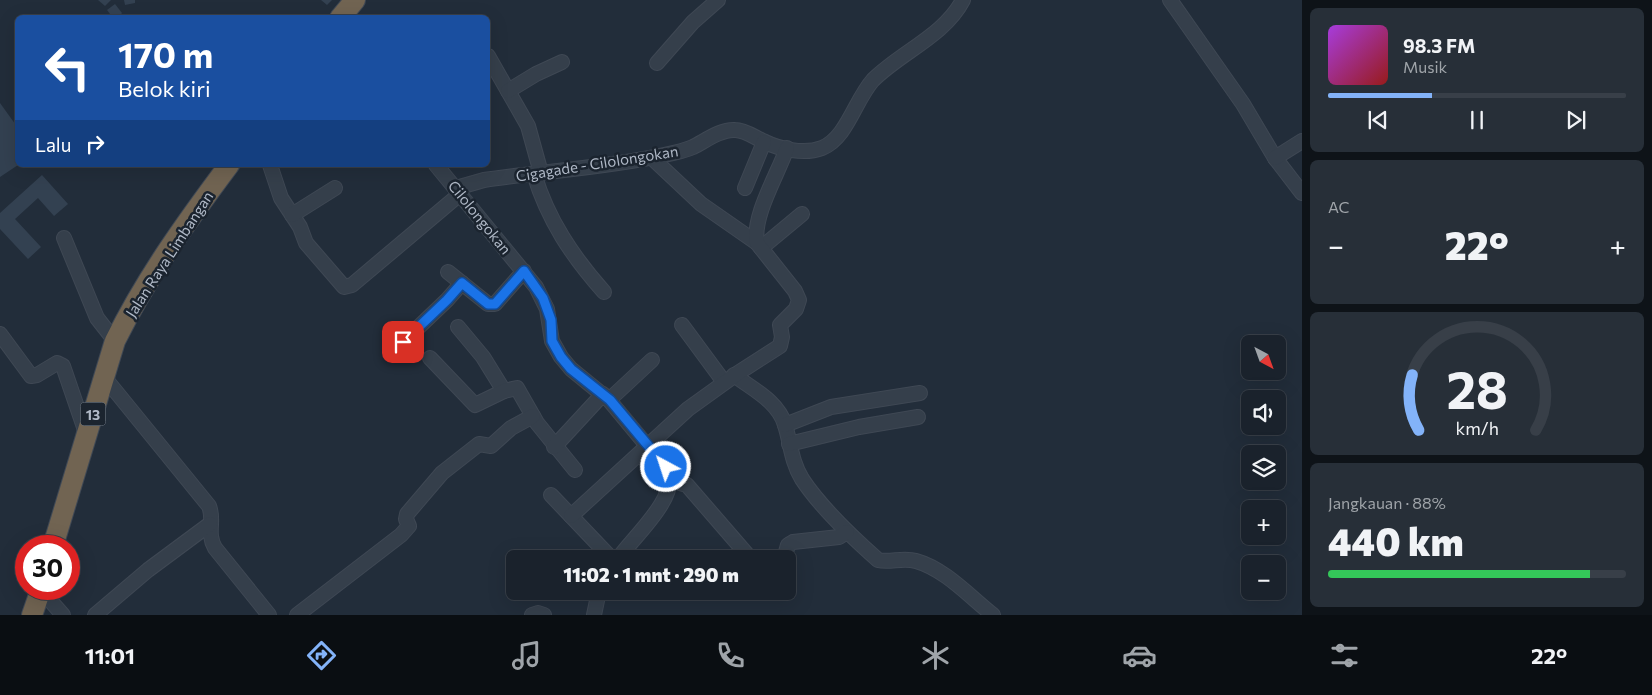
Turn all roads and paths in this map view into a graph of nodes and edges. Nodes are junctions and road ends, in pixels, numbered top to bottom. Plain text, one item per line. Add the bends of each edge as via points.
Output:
1 (355, 0) edge
2 (718, 0) edge
3 (963, 0) edge
4 (1170, 0) edge
5 (342, 15) edge
6 (490, 59) edge
7 (562, 62) dead end
8 (657, 63) dead end
9 (508, 90) junction
10 (1302, 141) edge
11 (764, 142) junction
12 (786, 148) junction
13 (652, 158) junction
14 (1275, 158) junction
15 (229, 167) edge
16 (271, 167) edge
17 (438, 167) edge
18 (537, 174) junction
19 (336, 188) dead end
20 (745, 188) dead end
21 (458, 191) junction
22 (1302, 193) edge
23 (802, 214) dead end
24 (292, 215) junction
25 (64, 238) dead end
26 (759, 245) junction
27 (524, 271) junction
28 (448, 272) dead end
29 (462, 283) junction
30 (604, 292) dead end
31 (682, 325) dead end
32 (458, 327) dead end
33 (0, 334) edge
34 (115, 341) junction
35 (403, 342) dead end
36 (430, 358) dead end
37 (652, 360) dead end
38 (104, 377) junction
39 (729, 379) junction
40 (504, 390) junction
41 (920, 393) dead end
42 (606, 397) junction
43 (533, 416) junction
44 (918, 417) dead end
45 (785, 425) junction
46 (87, 436) junction
47 (789, 444) junction
48 (648, 445) junction
49 (554, 447) junction
50 (575, 470) dead end
51 (670, 480) junction
52 (551, 495) dead end
53 (571, 516) junction
54 (210, 524) junction
55 (848, 533) junction
56 (56, 535) edge
57 (603, 550) edge
58 (625, 550) edge
59 (743, 550) edge
60 (788, 550) edge
61 (37, 600) edge
62 (50, 600) edge
63 (597, 600) edge
64 (32, 615) edge
65 (63, 615) edge
66 (95, 615) edge
67 (269, 615) edge
68 (297, 615) edge
69 (532, 615) edge
70 (544, 615) edge
71 (594, 615) edge
72 (993, 615) edge

1 - 5 highway
2 - 8 street via 693,22
3 - 12 street, Cigagade - Cilolongokan via 942,26 873,81 855,105 839,136 816,150
4 - 14 street via 1243,104
6 - 9 street
7 - 9 street
9 - 18 street via 528,126
10 - 14 street
11 - 12 street, Cigagade - Cilolongokan
11 - 13 street, Cigagade - Cilolongokan via 743,131 731,130 692,148
11 - 20 street
12 - 26 street via 756,230
13 - 18 street, Cigagade - Cilolongokan
13 - 26 street via 701,204
14 - 22 street
15 - 34 highway, Jalan Raya Limbangan / 13 via 165,254
16 - 24 street via 281,198
17 - 21 street, Cilolongokan
18 - 21 street, Cigagade - Cilolongokan via 484,180
18 - 30 street via 541,197 558,233 578,263
19 - 24 street
21 - 24 street via 348,287 341,286 312,251
21 - 27 street, Cilolongokan
23 - 26 street
25 - 34 street via 97,318
26 - 39 street via 795,291 799,305 781,323 782,342 778,348
27 - 29 street via 495,304 488,304
27 - 42 street, Cilolongokan via 543,298 551,320 552,341 561,357
28 - 29 street
29 - 35 street
31 - 39 street
32 - 40 street
33 - 46 street via 31,376 58,363 63,366
34 - 38 highway, Jalan Raya Limbangan / 13
36 - 40 street via 475,405
37 - 42 street
38 - 46 highway, Jalan Raya Limbangan / 13
38 - 54 street via 208,506
39 - 45 street via 770,401
39 - 48 street via 681,407
40 - 43 street via 517,388
41 - 45 street via 831,407
42 - 48 street, Cilolongokan
42 - 49 street
43 - 49 street
43 - 68 street via 511,428 490,446 479,444 446,470 407,514 409,526 401,535
44 - 47 street
45 - 47 street
46 - 56 highway, Jalan Raya Limbangan / 13
47 - 55 street via 804,481
48 - 51 street, Cilolongokan via 666,467
48 - 53 street
49 - 50 street
51 - 58 street via 661,506
51 - 59 street via 687,485
52 - 53 street
53 - 57 street
54 - 66 street
54 - 67 street via 211,540 221,557
55 - 60 street via 837,538 791,543
55 - 72 street via 878,560 900,558 918,561 941,573
61 - 64 highway
62 - 65 street
63 - 71 street
69 - 70 street

